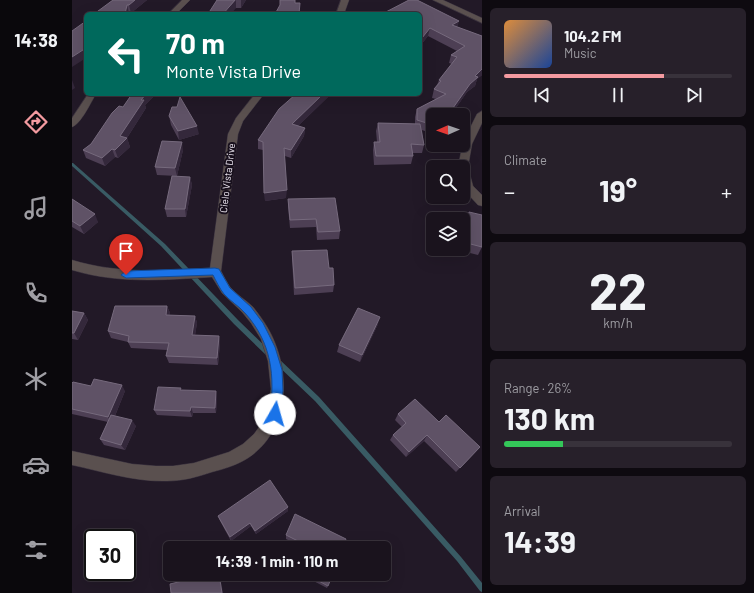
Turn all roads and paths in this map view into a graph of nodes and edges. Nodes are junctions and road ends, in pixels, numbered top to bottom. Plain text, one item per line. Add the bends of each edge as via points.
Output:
1 (186, 0) edge
2 (345, 0) edge
3 (440, 1) edge
4 (475, 10) dead end
5 (174, 12) edge
6 (341, 12) edge
7 (482, 21) edge
8 (91, 96) edge
9 (258, 96) edge
10 (482, 114) edge
11 (72, 124) edge
12 (464, 160) edge
13 (470, 189) edge
14 (482, 202) edge
15 (72, 265) edge
16 (215, 272) junction
17 (72, 458) edge

1 - 5 street
2 - 6 street
3 - 4 street
3 - 7 street
8 - 11 street
9 - 16 street, Cielo Vista Drive via 239,120 233,134
10 - 12 street via 467,144
13 - 14 street
15 - 16 street via 90,272 110,275
16 - 17 street via 226,290 248,310 260,326 270,347 277,370 278,391 275,414 265,433 248,450 226,461 193,471 144,473

